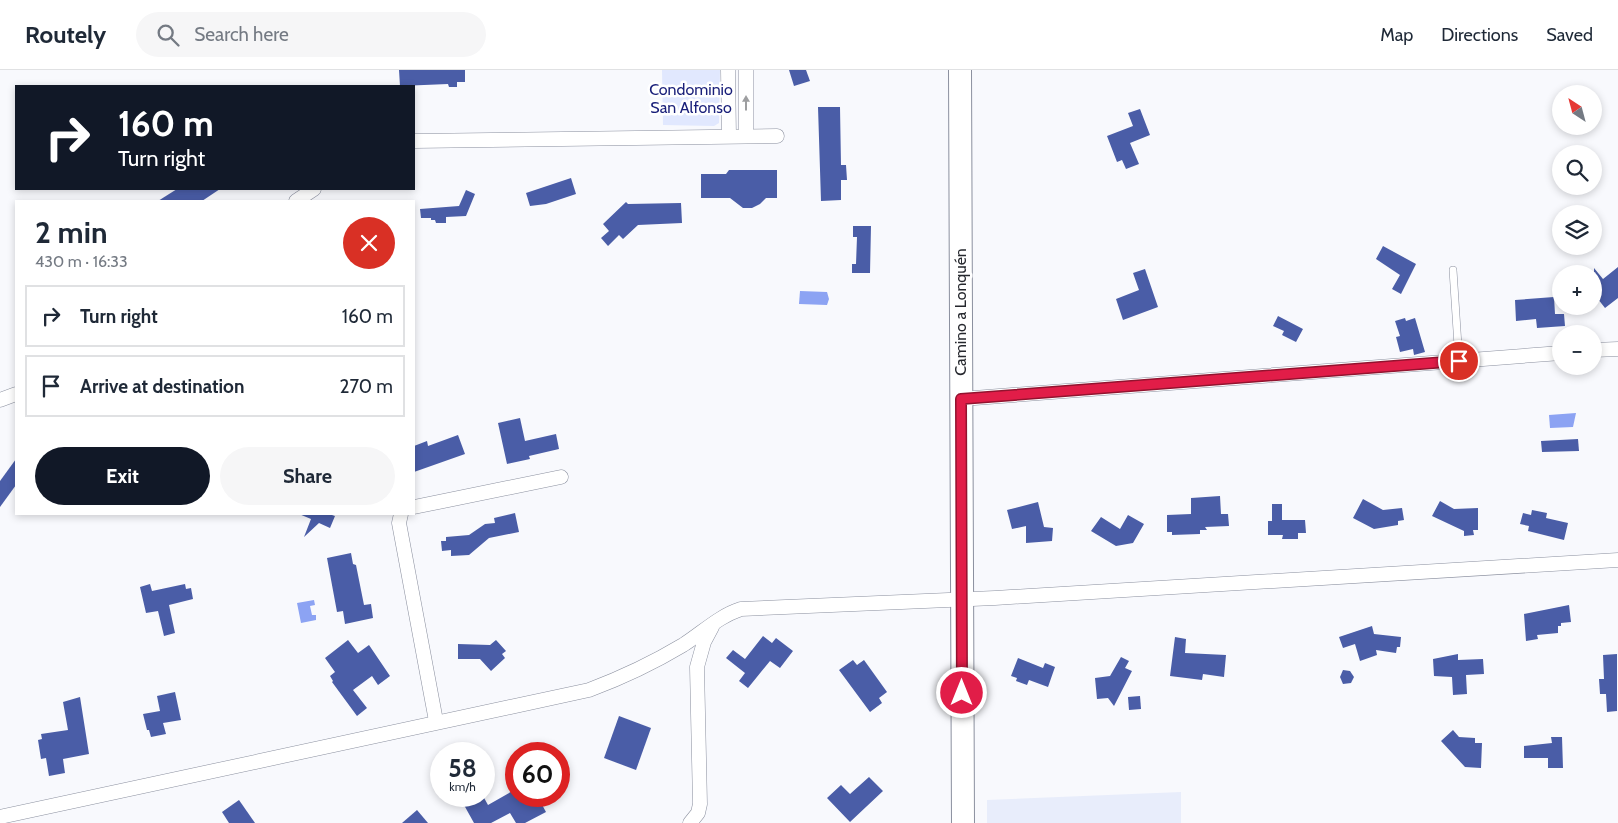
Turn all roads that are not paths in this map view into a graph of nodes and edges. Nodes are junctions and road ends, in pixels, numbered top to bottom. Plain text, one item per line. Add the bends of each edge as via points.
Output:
1 (728, 70) edge
2 (746, 70) edge
3 (960, 70) edge
4 (729, 136) junction
5 (746, 136) junction
6 (777, 136) dead end
7 (415, 141) edge
8 (312, 190) edge
9 (298, 200) edge
10 (1453, 270) dead end
11 (1618, 348) edge
12 (1602, 349) edge
13 (1552, 354) edge
14 (1459, 361) junction
15 (15, 394) edge
16 (961, 399) junction
17 (0, 400) edge
18 (561, 477) dead end
19 (415, 508) edge
20 (401, 515) edge
21 (1618, 560) edge
22 (962, 600) junction
23 (714, 624) junction
24 (436, 721) junction
25 (0, 817) edge
26 (690, 823) edge
27 (963, 823) edge

1 - 4 street
5 -> 2 street
3 - 16 main road, Camino a Lonquén
4 - 5 street
4 - 7 street
5 - 6 street
8 - 9 street
10 - 14 lane
11 - 12 street
13 - 14 street
14 - 16 street
15 - 17 street
16 - 22 main road, Camino a Lonquén
18 - 19 street
20 - 24 street via 399,523
21 - 22 street
22 - 23 street via 750,608 728,614
22 - 27 main road, Camino a Lonquén
23 - 24 street via 661,657 596,687
23 - 26 street via 704,642 697,667 700,804
24 - 25 street

